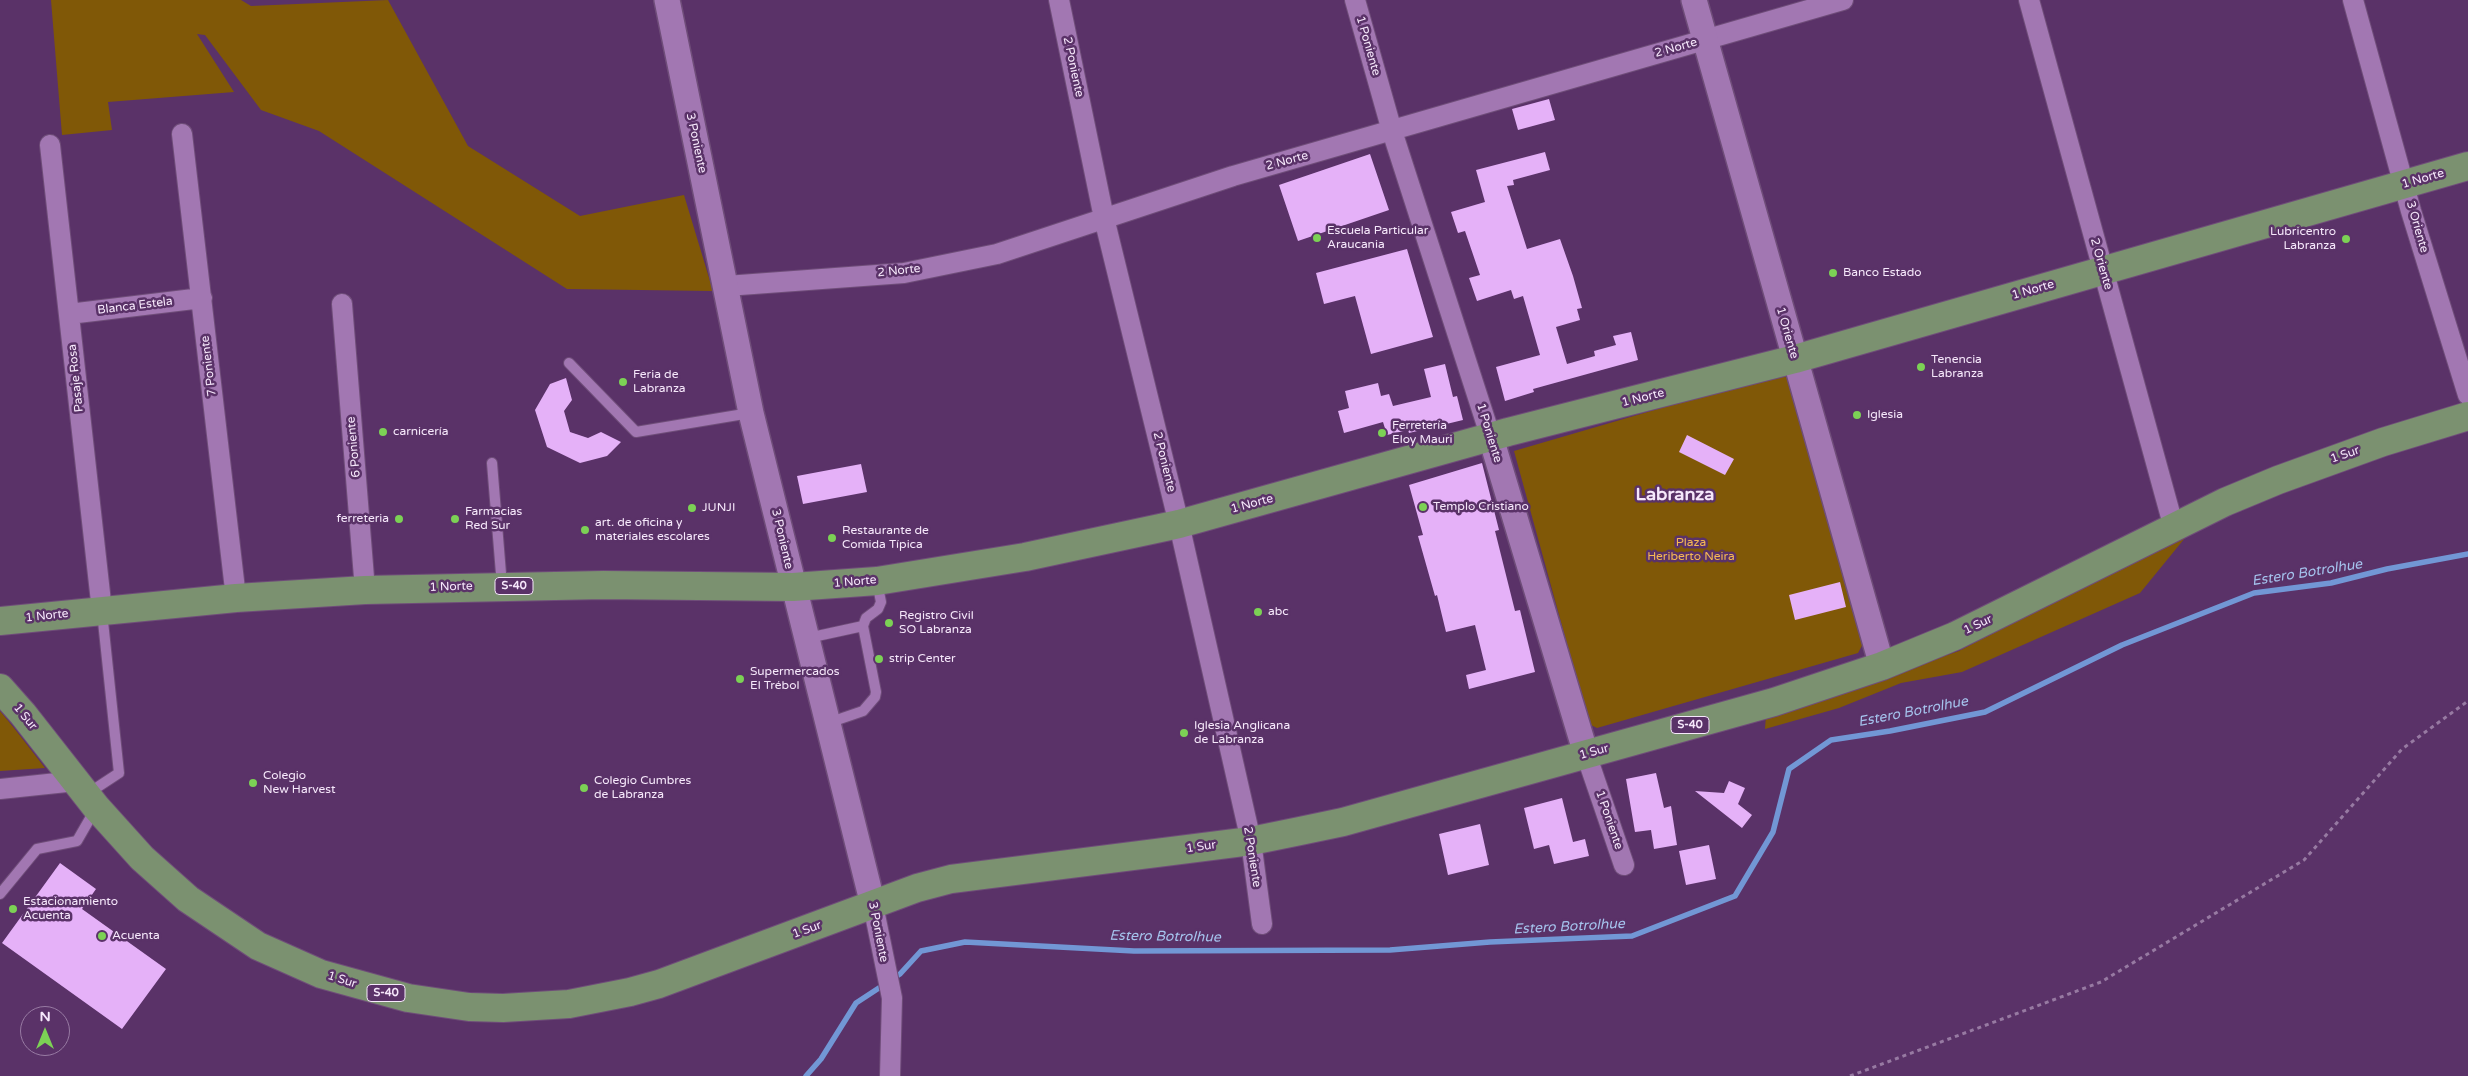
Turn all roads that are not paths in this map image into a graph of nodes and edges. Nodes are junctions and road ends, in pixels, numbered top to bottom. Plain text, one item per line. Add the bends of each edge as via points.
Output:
1 (667, 0) edge
2 (1059, 0) edge
3 (1355, 0) edge
4 (1694, 0) edge
5 (1844, 0) edge
6 (2029, 0) edge
7 (2353, 0) edge
8 (1705, 39) junction
9 (1392, 131) junction
10 (182, 134) dead end
11 (50, 145) dead end
12 (2468, 166) edge
13 (2405, 184) junction
14 (1104, 218) junction
15 (2102, 271) junction
16 (726, 286) junction
17 (202, 298) junction
18 (342, 304) dead end
19 (69, 314) junction
20 (1794, 359) junction
21 (569, 363) dead end
22 (2468, 395) edge
23 (752, 413) junction
24 (2468, 416) edge
25 (1491, 438) junction
26 (492, 463) dead end
27 (1180, 524) junction
28 (2174, 528) junction
29 (877, 581) junction
30 (502, 586) junction
31 (793, 587) junction
32 (365, 590) junction
33 (236, 598) junction
34 (102, 611) junction
35 (29, 618) junction
36 (0, 621) edge
37 (863, 626) junction
38 (0, 635) edge
39 (806, 638) junction
40 (1882, 666) junction
41 (0, 688) edge
42 (827, 723) junction
43 (1586, 754) junction
44 (0, 789) edge
45 (86, 794) junction
46 (1252, 841) junction
47 (1624, 866) dead end
48 (0, 894) edge
49 (873, 905) junction
50 (1262, 924) dead end
51 (890, 1076) edge

1 - 16 street, 3 Poniente
2 - 14 street, 2 Poniente
3 - 9 street, 1 Poniente
4 - 8 street, 1 Oriente
5 - 8 street, 2 Norte
6 - 15 street, 2 Oriente
7 - 13 street, 3 Oriente
8 - 9 street, 2 Norte
8 - 20 street, 1 Oriente
9 - 14 street, 2 Norte via 1233,176
9 - 25 street, 1 Poniente
10 - 17 street, 7 Poniente
11 - 19 street, Pasaje Rosa
12 - 13 main road, 1 Norte / S-40
13 - 15 main road, 1 Norte / S-40
13 - 22 street, 3 Oriente
14 - 16 street, 2 Norte via 997,254 904,273
14 - 27 street, 2 Poniente
15 - 20 main road, 1 Norte / S-40
15 - 28 street, 2 Oriente
16 - 23 street, 3 Poniente
17 - 19 street, Blanca Estela
17 - 33 street, 7 Poniente
18 - 32 street, 6 Poniente
19 - 34 street, Pasaje Rosa
20 - 25 main road, 1 Norte / S-40
20 - 40 street, 1 Oriente
21 - 23 lane via 636,432
23 - 31 street, 3 Poniente
24 - 28 main road, 1 Sur / S-40 via 2331,460 2225,502
25 - 27 main road, 1 Norte / S-40
25 - 43 street, 1 Poniente
26 - 30 lane
27 - 29 main road, 1 Norte / S-40 via 1025,556
27 - 46 street, 2 Poniente
28 - 40 main road, 1 Sur / S-40 via 2000,615
29 - 31 main road, 1 Norte / S-40
29 - 37 lane via 881,602
30 - 31 main road, 1 Norte / S-40
30 - 32 main road, 1 Norte / S-40
31 - 39 street, 3 Poniente
32 - 33 main road, 1 Norte / S-40
33 - 34 main road, 1 Norte / S-40
34 - 35 main road, 1 Norte / S-40
34 - 45 lane via 119,773
35 - 36 main road, 1 Norte / S-40
35 - 38 main road
37 - 39 lane
37 - 42 lane via 875,697 863,711
39 - 42 street, 3 Poniente
40 - 43 main road, 1 Sur / S-40 via 1774,702
41 - 45 main road, 1 Sur / S-40
42 - 49 street, 3 Poniente
43 - 46 main road, 1 Sur / S-40 via 1343,822
43 - 47 street, 1 Poniente
44 - 45 street
45 - 48 lane via 76,841 37,849
45 - 49 main road, 1 Sur / S-40 via 142,858 188,899 258,946 321,974 381,992 436,1003 486,1008 536,1007 630,992 688,974
46 - 49 main road, 1 Sur / S-40 via 951,879
46 - 50 street, 2 Poniente
49 - 51 street, 3 Poniente via 892,998

